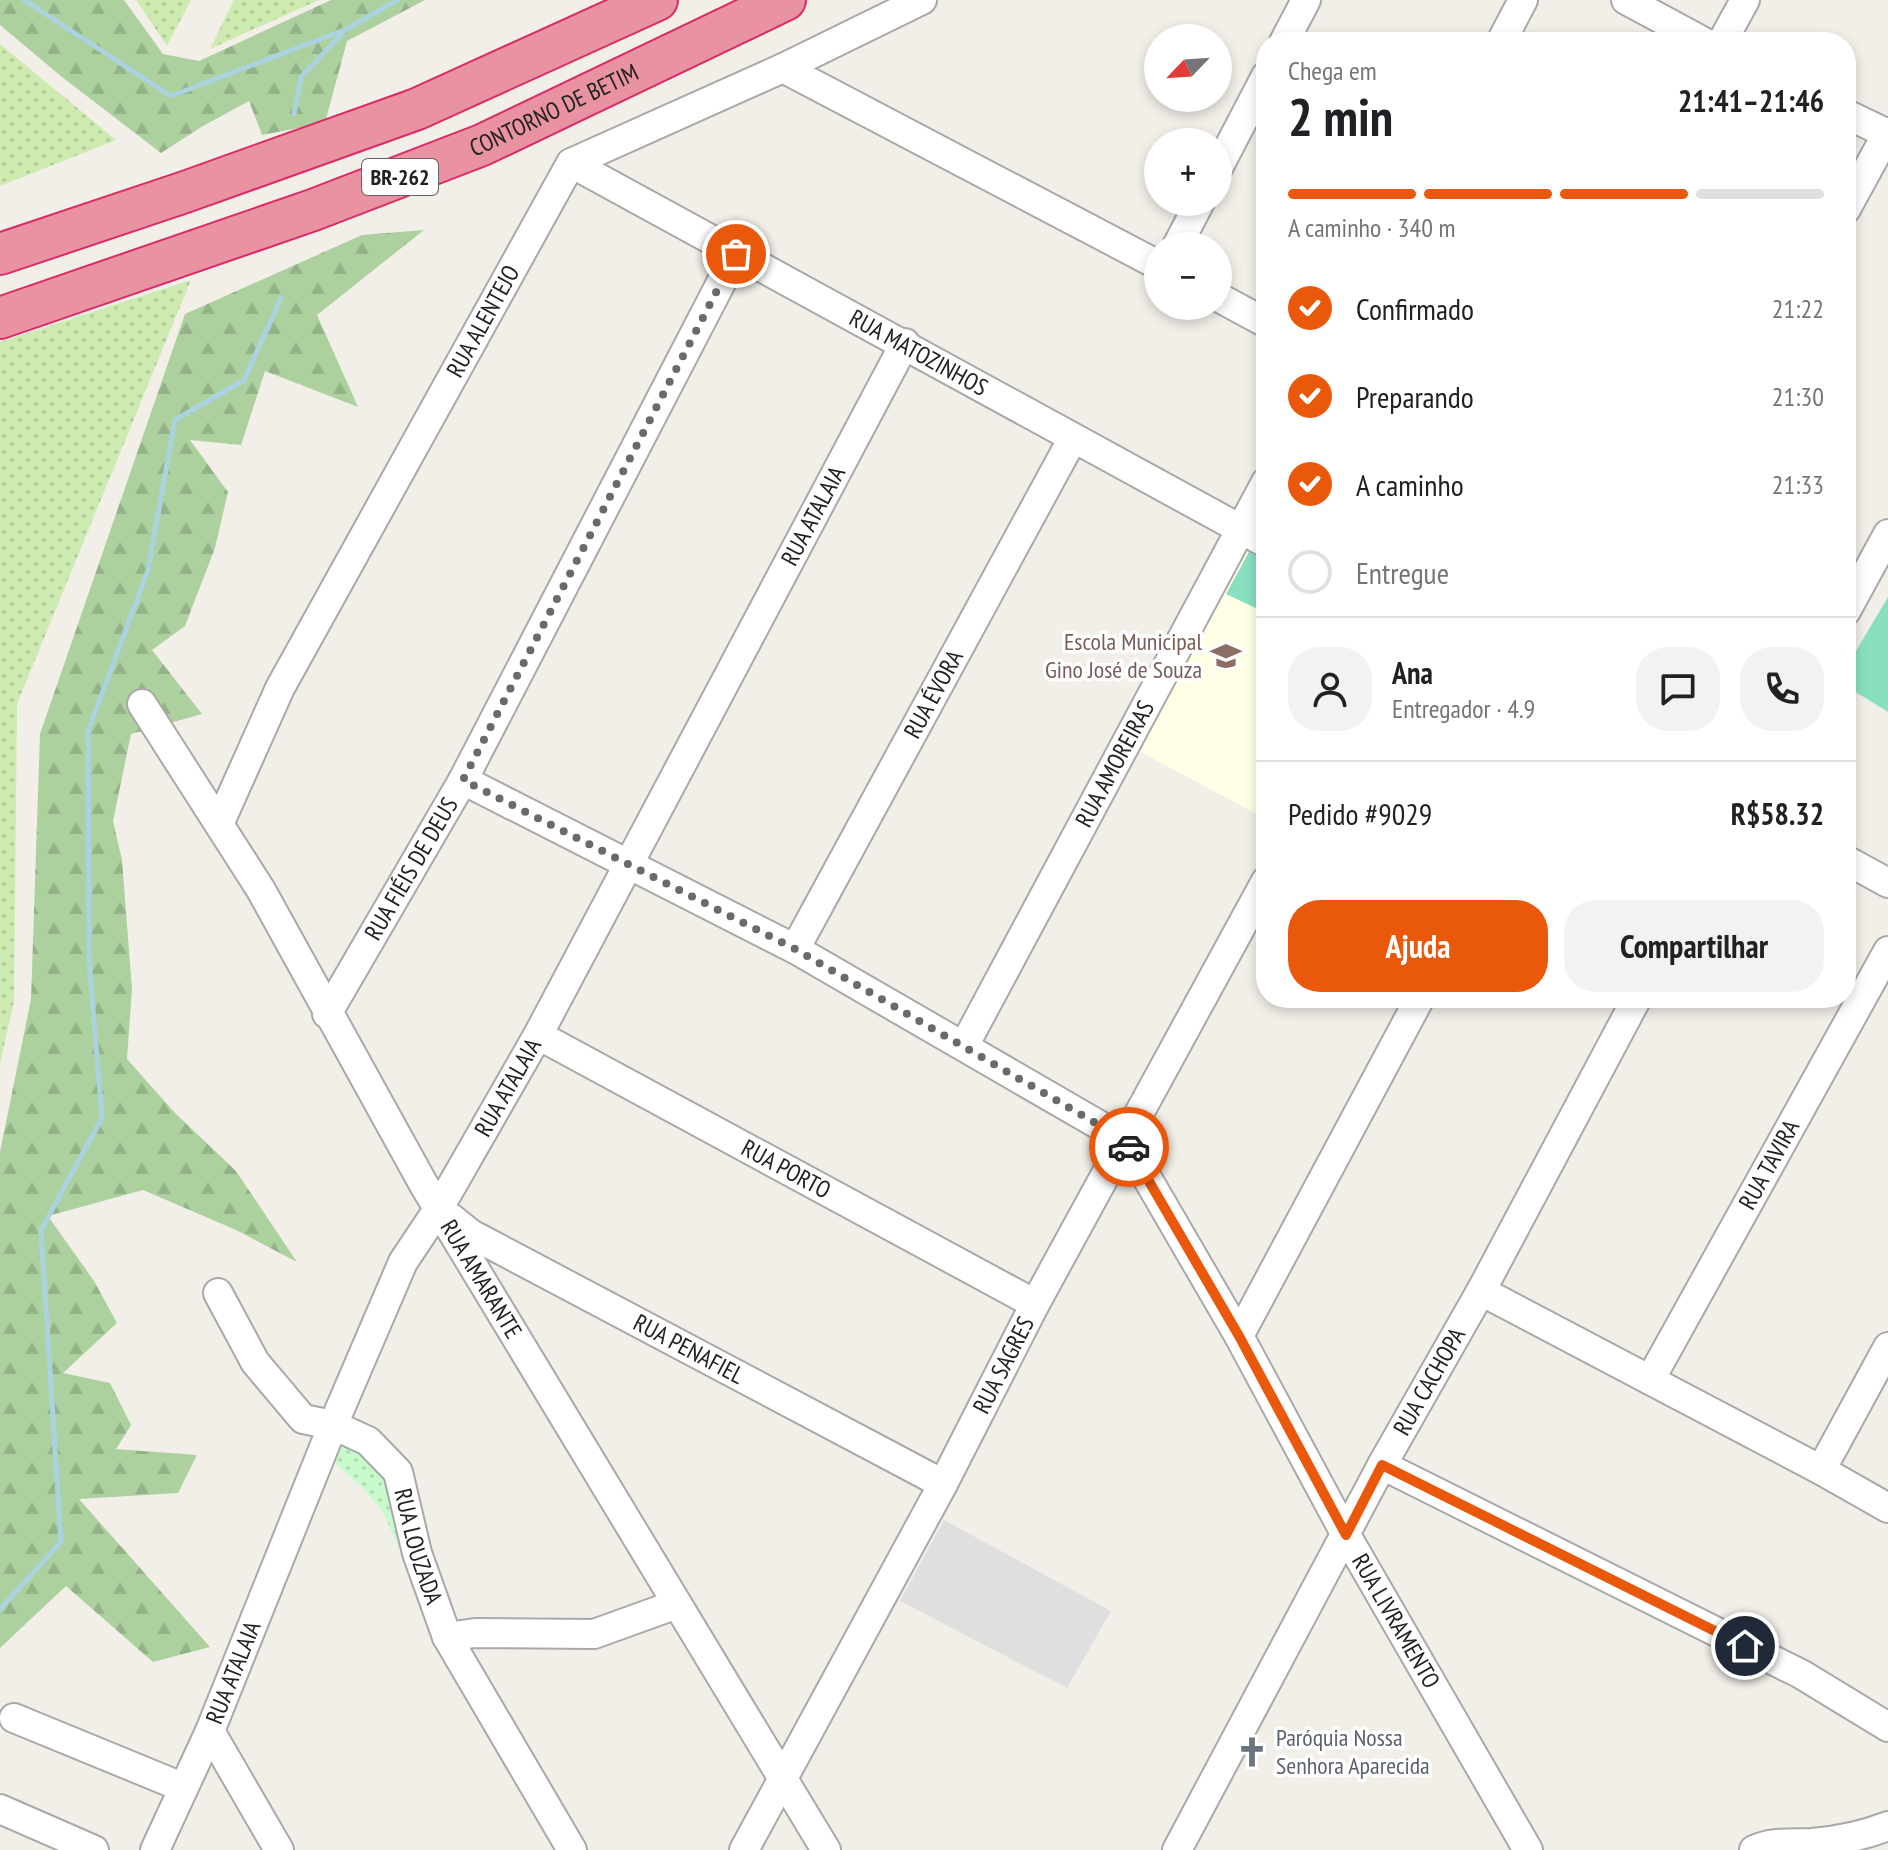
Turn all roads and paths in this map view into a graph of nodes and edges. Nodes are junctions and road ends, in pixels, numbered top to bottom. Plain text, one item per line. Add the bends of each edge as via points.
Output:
1 (657, 0) edge
2 (785, 0) edge
3 (922, 0) edge
4 (1306, 0) edge
5 (1523, 0) edge
6 (1626, 0) edge
7 (1745, 0) edge
8 (1289, 32) edge
9 (1506, 32) edge
10 (1685, 32) edge
11 (1727, 32) edge
12 (783, 68) junction
13 (1256, 95) edge
14 (1856, 119) edge
15 (1888, 133) edge
16 (1232, 141) edge
17 (571, 163) junction
18 (1856, 191) edge
19 (0, 254) edge
20 (736, 254) junction
21 (1144, 258) edge
22 (1232, 305) edge
23 (0, 318) edge
24 (1256, 318) edge
25 (905, 343) junction
26 (1073, 438) junction
27 (1888, 534) edge
28 (1254, 536) edge
29 (1856, 593) edge
30 (142, 704) dead end
31 (463, 780) junction
32 (220, 822) junction
33 (626, 864) junction
34 (1856, 865) edge
35 (1888, 883) edge
36 (1256, 899) edge
37 (795, 949) junction
38 (1888, 951) edge
39 (1415, 1008) edge
40 (1632, 1008) edge
41 (327, 1014) junction
42 (538, 1035) junction
43 (964, 1046) junction
44 (1125, 1140) junction
45 (439, 1208) junction
46 (1481, 1291) junction
47 (218, 1293) dead end
48 (1035, 1304) junction
49 (1239, 1336) junction
50 (1888, 1347) edge
51 (1650, 1380) junction
52 (333, 1425) junction
53 (1382, 1465) junction
54 (1821, 1470) junction
55 (943, 1484) junction
56 (1888, 1508) edge
57 (1346, 1535) junction
58 (677, 1604) junction
59 (447, 1637) junction
60 (14, 1718) dead end
61 (1888, 1727) edge
62 (210, 1731) junction
63 (782, 1778) junction
64 (182, 1787) junction
65 (0, 1809) edge
66 (1888, 1826) edge
67 (94, 1850) edge
68 (155, 1850) edge
69 (279, 1850) edge
70 (572, 1850) edge
71 (744, 1850) edge
72 (826, 1850) edge
73 (1177, 1850) edge
74 (1528, 1850) edge
75 (1754, 1850) edge

1 - 19 highway, BR-262 via 417,109
2 - 23 highway, CONTORNO DE BETIM / BR-262 via 482,145 313,210
3 - 12 street
4 - 8 street
5 - 9 street
6 - 10 street
7 - 11 street
12 - 17 street
12 - 21 street
13 - 16 street
14 - 15 street
15 - 18 street
17 - 20 street, RUA MATOZINHOS
17 - 32 street, RUA ALENTEJO via 280,688
20 - 25 street, RUA MATOZINHOS
20 - 31 street, RUA FIÉIS DE DEUS
22 - 24 street
25 - 26 street, RUA MATOZINHOS
25 - 33 street, RUA ATALAIA
26 - 28 street, RUA MATOZINHOS
26 - 37 street, RUA ÉVORA
27 - 29 street
28 - 43 street, RUA AMOREIRAS
30 - 32 street, RUA AMARANTE
31 - 33 street
31 - 41 street, RUA FIÉIS DE DEUS
32 - 41 street, RUA AMARANTE
33 - 37 street
33 - 42 street, RUA ATALAIA
34 - 35 street
36 - 44 street, RUA SAGRES
37 - 43 street
38 - 51 street, RUA TAVIRA
39 - 49 street
40 - 46 street, RUA CACHOPA
41 - 45 street, RUA AMARANTE
42 - 45 street, RUA ATALAIA
42 - 48 street, RUA PORTO
43 - 44 street
44 - 48 street, RUA SAGRES
44 - 49 street, RUA LIVRAMENTO
45 - 52 street, RUA ATALAIA via 403,1262
45 - 55 street, RUA PENAFIEL via 471,1234
45 - 58 street, RUA AMARANTE
46 - 51 street
46 - 53 street, RUA CACHOPA
47 - 52 street, RUA LOUZADA via 255,1362 303,1419
48 - 55 street, RUA SAGRES
49 - 57 street, RUA LIVRAMENTO
50 - 54 street
51 - 54 street
52 - 59 street, RUA LOUZADA via 368,1441 398,1472 417,1553
52 - 62 street, RUA ATALAIA
53 - 57 street, RUA CACHOPA
53 - 61 street via 1801,1674
54 - 56 street
55 - 63 street, RUA SAGRES
57 - 73 street, RUA CACHOPA
57 - 74 street, RUA LIVRAMENTO
58 - 59 street via 594,1634
58 - 63 street, RUA AMARANTE
59 - 70 street, RUA LOUZADA
60 - 64 street
62 - 64 street, RUA ATALAIA
62 - 69 street
63 - 71 street, RUA SAGRES
63 - 72 street, RUA AMARANTE
64 - 68 street, RUA ATALAIA
65 - 67 street
66 - 75 street via 1814,1843 1769,1843

